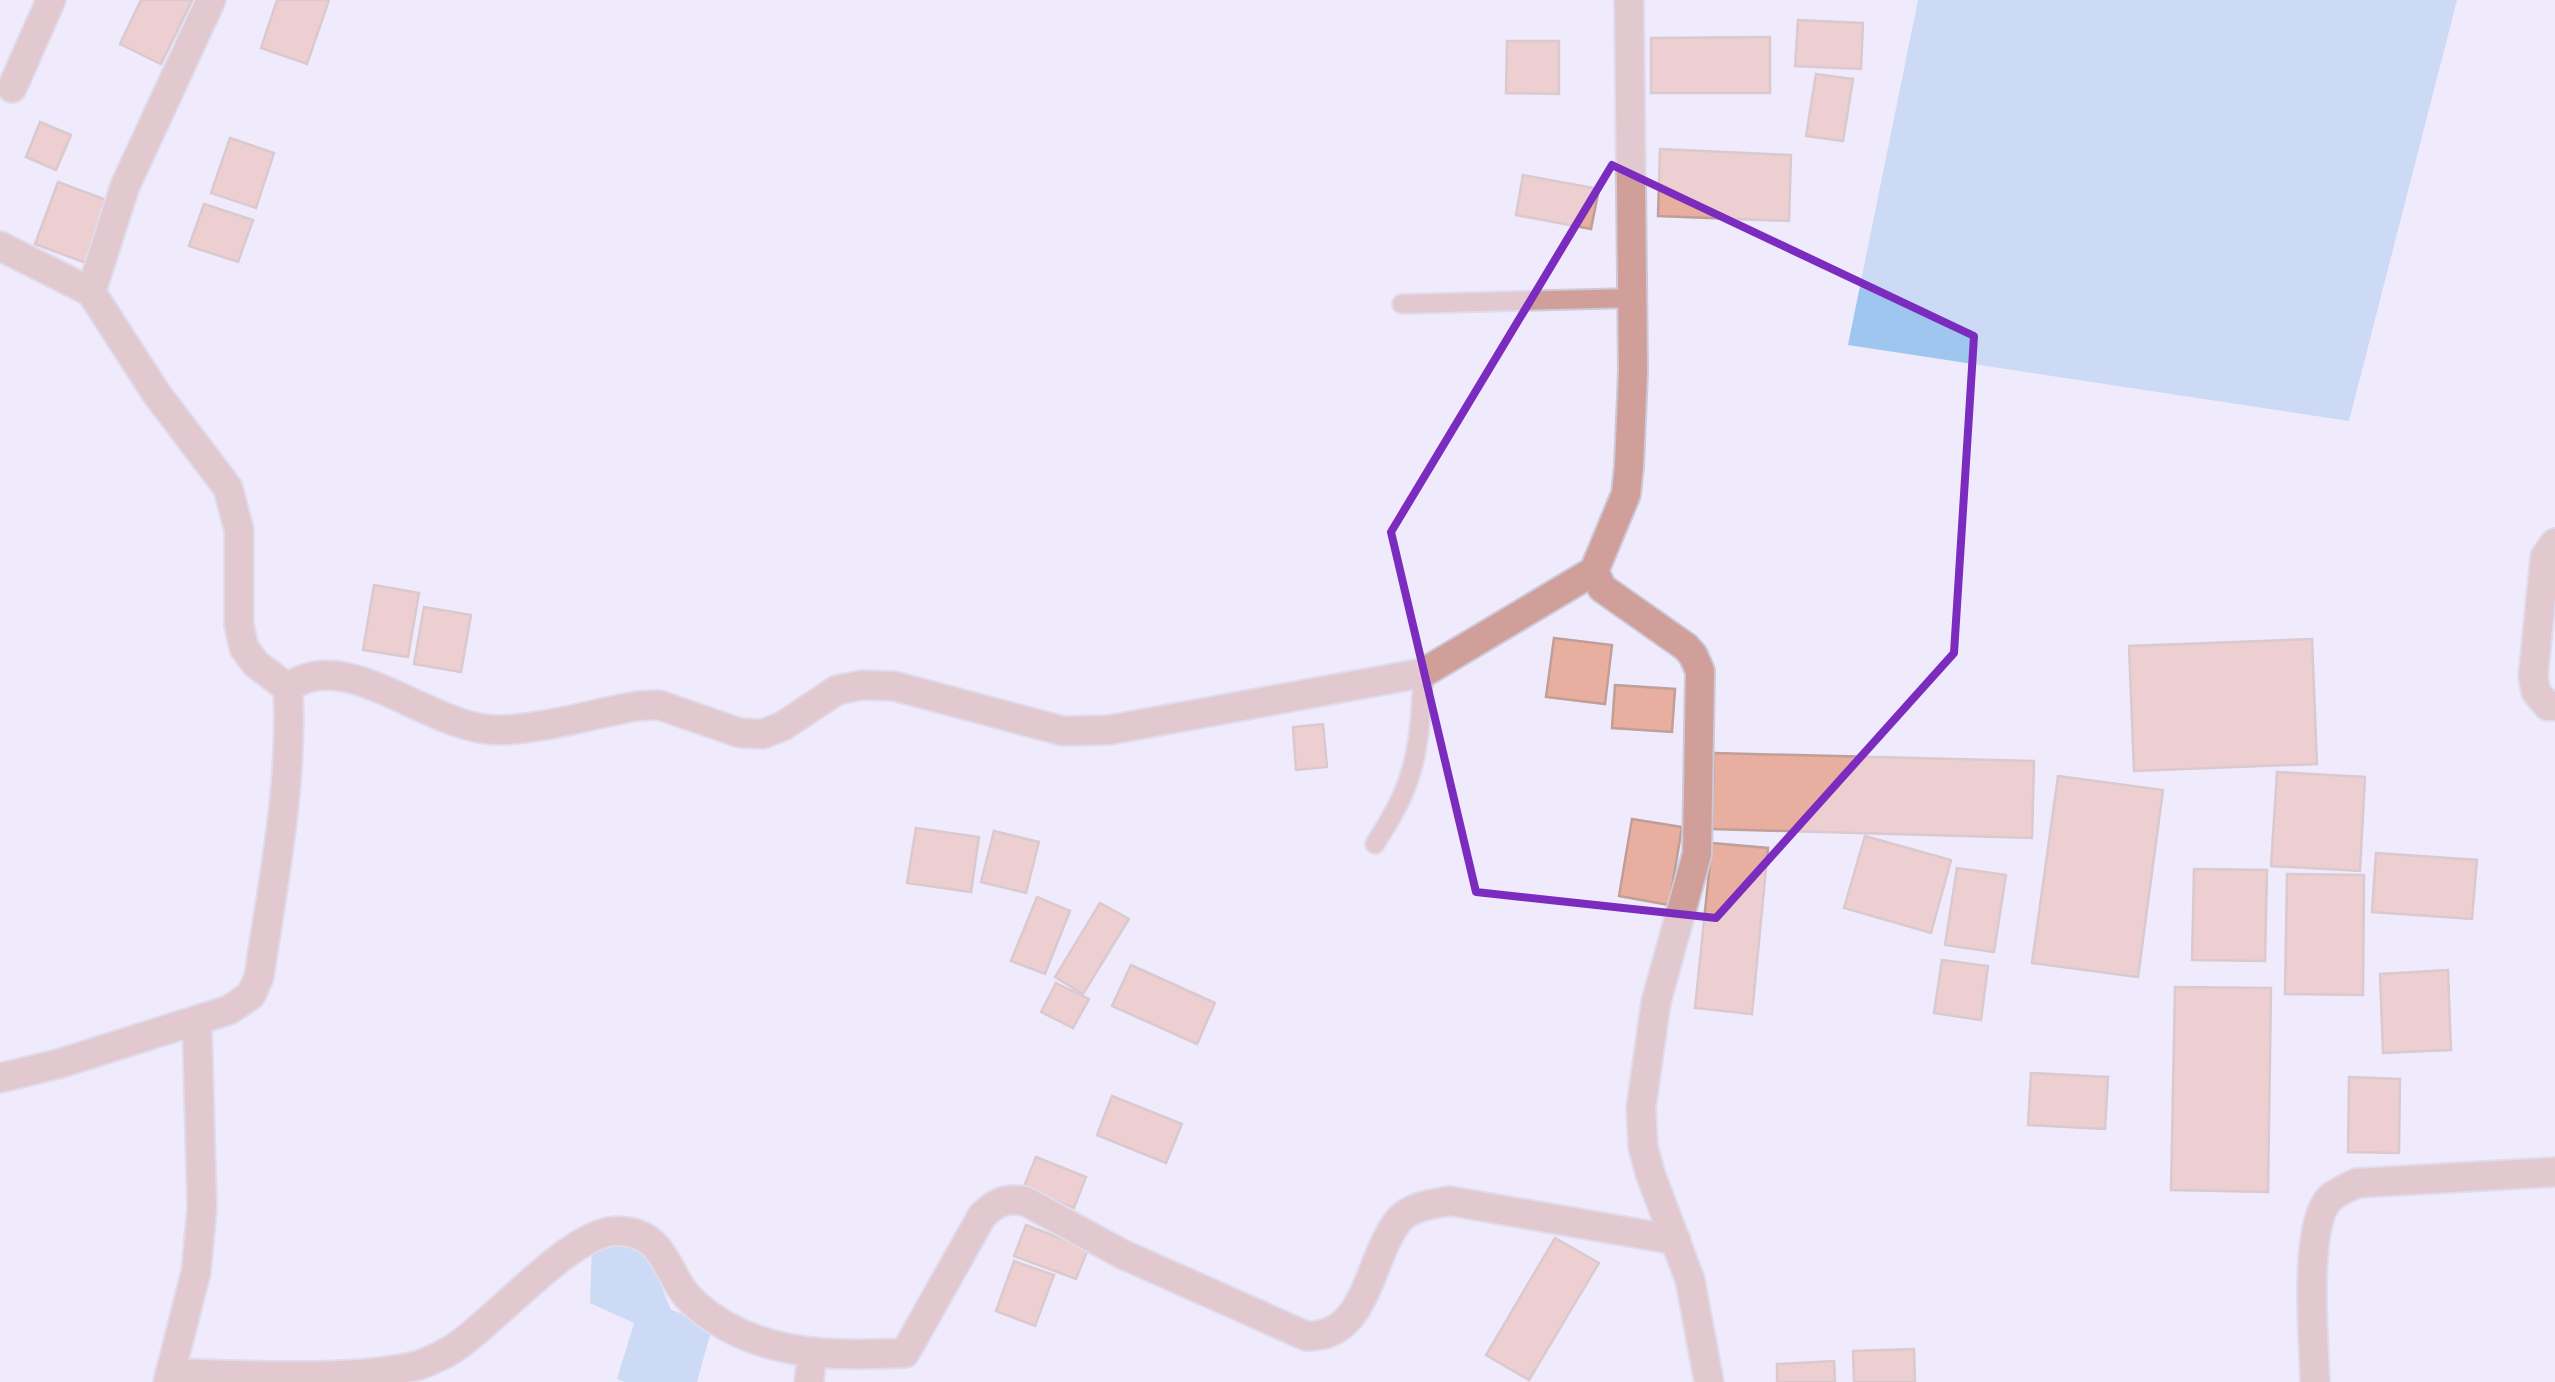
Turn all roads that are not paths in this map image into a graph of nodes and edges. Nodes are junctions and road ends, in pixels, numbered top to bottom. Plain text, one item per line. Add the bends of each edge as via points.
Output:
1 (51, 0) edge
2 (211, 0) edge
3 (1629, 0) edge
4 (12, 88) dead end
5 (0, 246) edge
6 (91, 292) junction
7 (1632, 298) junction
8 (1402, 304) dead end
9 (2555, 543) edge
10 (1594, 572) junction
11 (1424, 673) junction
12 (288, 688) junction
13 (2555, 706) edge
14 (1376, 844) dead end
15 (196, 1022) junction
16 (0, 1078) edge
17 (2555, 1172) edge
18 (1676, 1240) junction
19 (905, 1353) junction
20 (810, 1368) edge
21 (169, 1378) edge
22 (897, 1382) edge
23 (1709, 1382) edge
24 (2315, 1382) edge

1 - 4 street
2 - 6 street via 126,186
3 - 7 street
5 - 6 street
6 - 12 street via 228,488 239,530 244,648
7 - 8 lane
7 - 10 street via 1626,494
9 - 13 street via 2545,558 2532,677 2536,692
10 - 11 street
10 - 18 street via 1602,588 1686,647 1700,670 1697,854 1656,1002 1641,1108 1643,1147
11 - 12 street via 1109,730 1062,731 894,686 836,690 763,734 740,733 659,705 500,730 460,726 352,677 323,674
11 - 14 lane via 1413,763
12 - 15 street via 286,796 259,977 252,996
15 - 16 street
15 - 21 street via 202,1209 196,1272
17 - 24 street via 2357,1183 2330,1199 2316,1224 2313,1256
18 - 19 street via 1450,1202 1424,1204 1400,1219 1345,1326 1323,1337 1306,1336 1011,1199 982,1216
18 - 23 street
19 - 20 street
19 - 22 street
20 - 21 street via 693,1303 658,1246 616,1230 585,1240 454,1348 406,1369 346,1379

